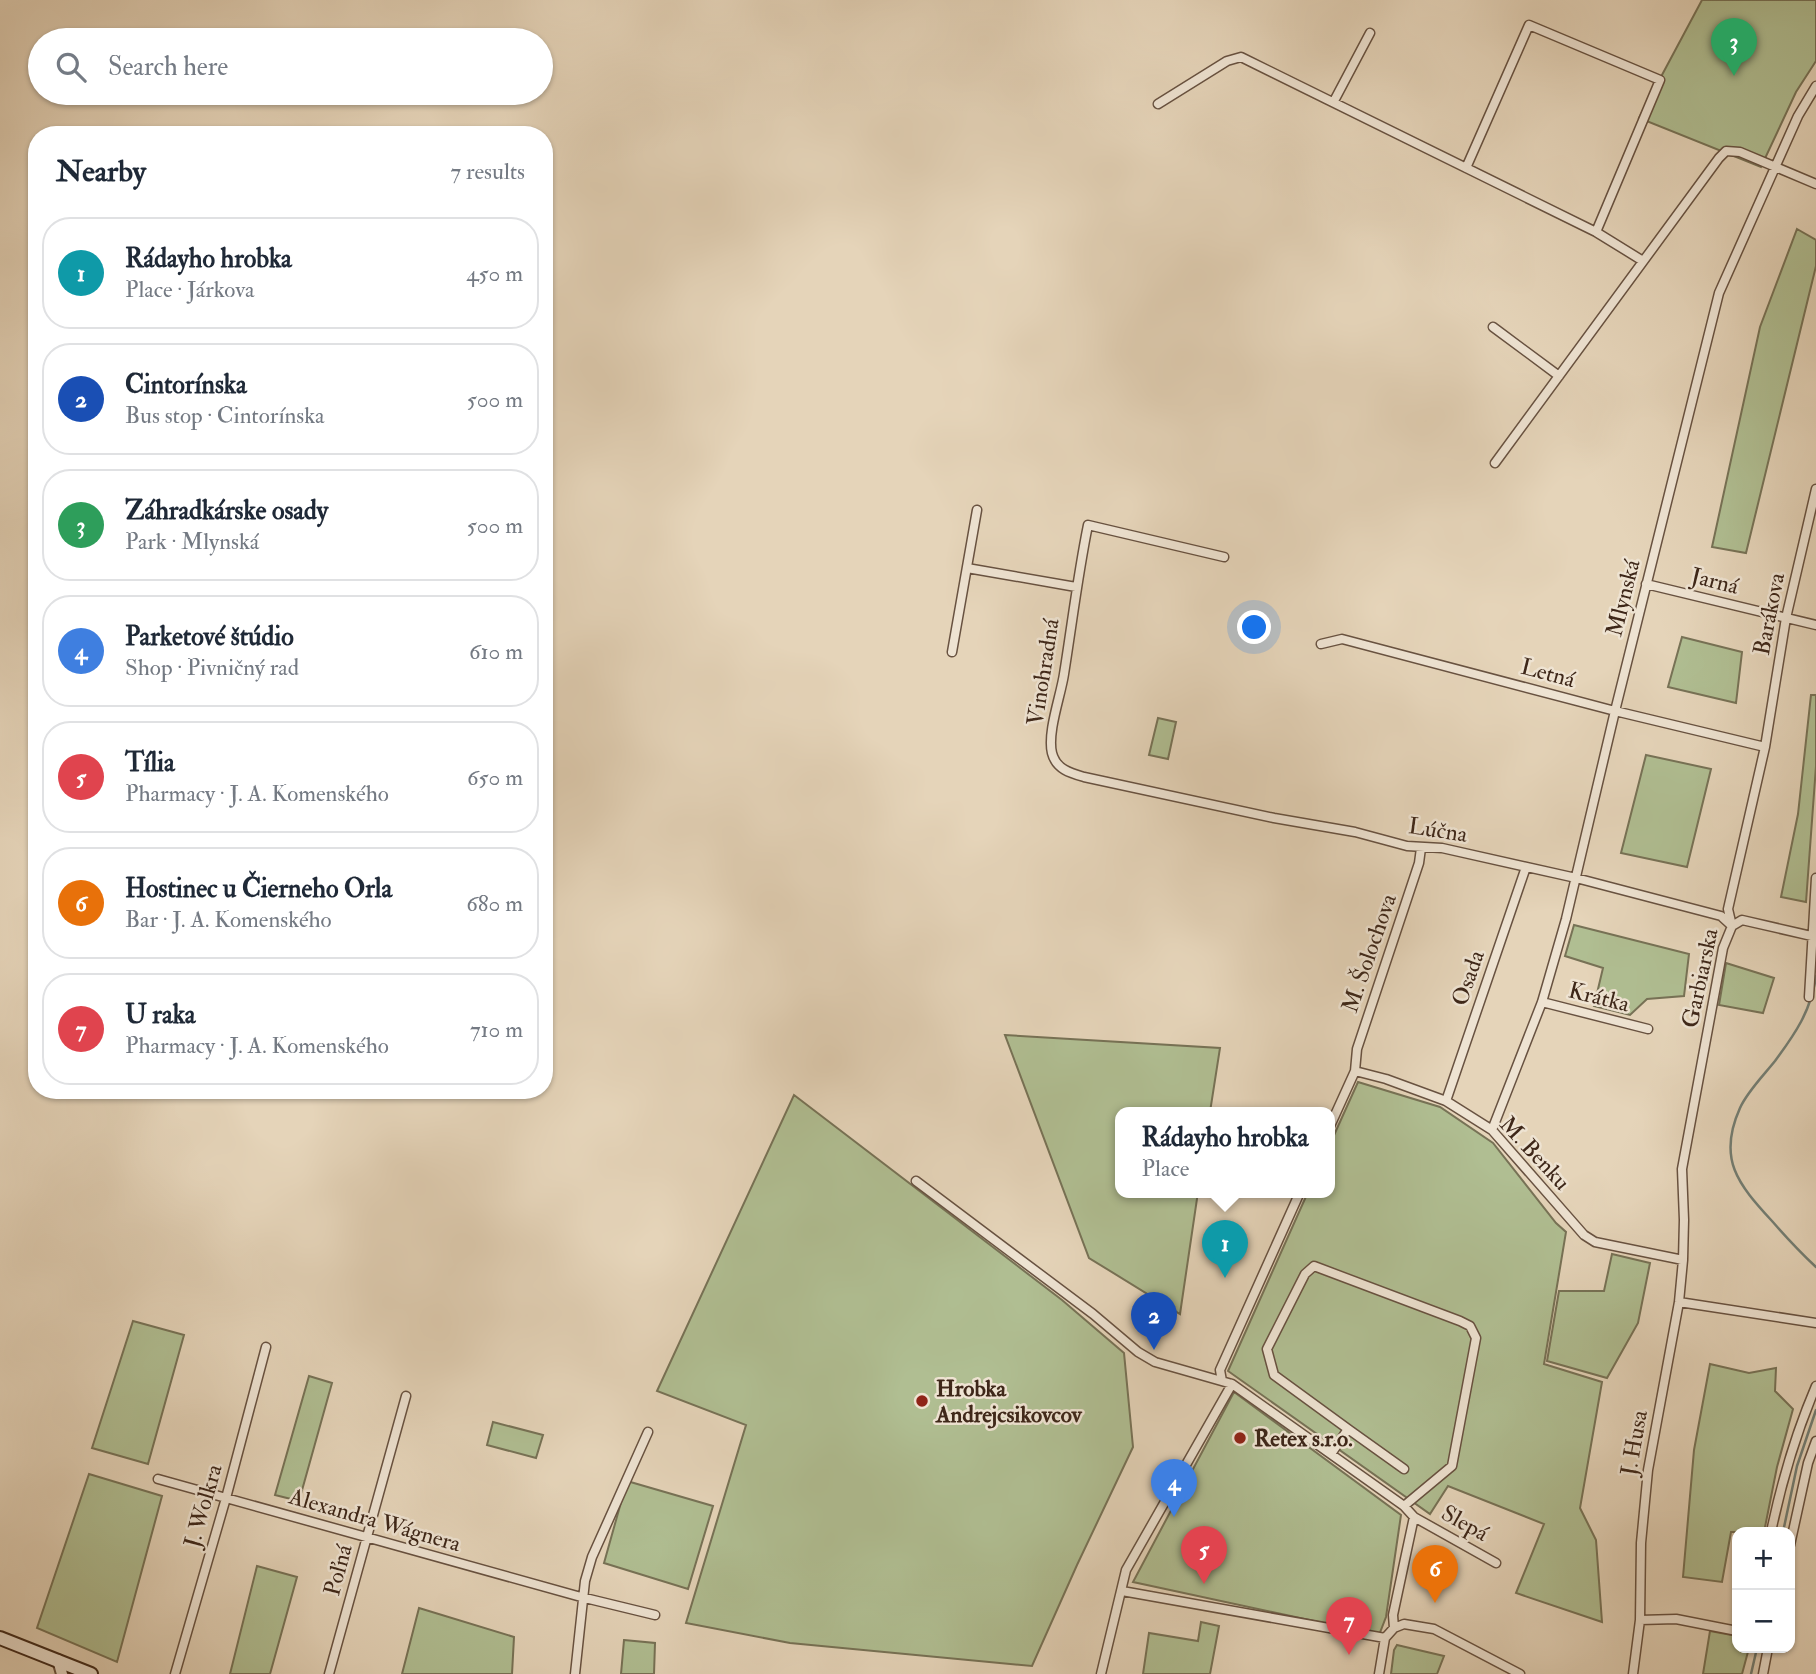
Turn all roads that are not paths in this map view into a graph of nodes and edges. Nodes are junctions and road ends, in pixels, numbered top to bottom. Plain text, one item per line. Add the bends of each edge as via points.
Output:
1 (1370, 33) dead end
2 (1816, 86) edge
3 (1334, 101) junction
4 (1158, 104) dead end
5 (1774, 167) junction
6 (1466, 168) junction
7 (1816, 184) edge
8 (1596, 232) junction
9 (1643, 261) junction
10 (1493, 327) dead end
11 (1559, 376) junction
12 (1496, 463) dead end
13 (1816, 489) edge
14 (977, 510) dead end
15 (1224, 557) dead end
16 (967, 568) junction
17 (1646, 584) junction
18 (1076, 587) junction
19 (1786, 618) junction
20 (1816, 625) edge
21 (1321, 644) dead end
22 (951, 652) dead end
23 (1615, 711) junction
24 (1765, 747) junction
25 (1055, 762) joint
26 (1421, 848) junction
27 (1526, 867) junction
28 (1576, 878) junction
29 (1816, 878) edge
30 (1732, 926) junction
31 (1814, 937) edge
32 (1809, 997) dead end
33 (1542, 1002) junction
34 (1648, 1029) dead end
35 (1355, 1071) junction
36 (1446, 1101) junction
37 (1335, 1115) edge
38 (1492, 1130) junction
39 (916, 1181) dead end
40 (1297, 1198) edge
41 (1684, 1220) joint
42 (1683, 1260) junction
43 (1679, 1301) junction
44 (1816, 1323) edge
45 (266, 1347) dead end
46 (1222, 1381) junction
47 (1232, 1384) junction
48 (1816, 1386) edge
49 (406, 1396) dead end
50 (1348, 1429) junction
51 (648, 1432) dead end
52 (1816, 1441) edge
53 (1331, 1454) junction
54 (1404, 1469) dead end
55 (158, 1479) dead end
56 (226, 1497) junction
57 (1404, 1506) junction
58 (1414, 1517) junction
59 (1772, 1527) edge
60 (1794, 1527) edge
61 (367, 1538) junction
62 (1496, 1563) dead end
63 (1122, 1591) junction
64 (581, 1597) junction
65 (655, 1615) dead end
66 (1640, 1620) junction
67 (1394, 1628) junction
68 (1732, 1630) edge
69 (0, 1638) edge
70 (1385, 1638) junction
71 (1767, 1653) edge
72 (58, 1660) junction
73 (62, 1674) edge
74 (91, 1674) edge
75 (175, 1674) edge
76 (329, 1674) edge
77 (575, 1674) edge
78 (1101, 1674) edge
79 (1379, 1674) edge
80 (1520, 1674) edge
81 (1633, 1674) edge
82 (1763, 1674) edge

1 - 3 street
2 - 5 street, Mlynská
3 - 4 street via 1241,57
3 - 6 street
5 - 7 street
5 - 9 street via 1740,152 1726,152
5 - 17 street, Mlynská via 1719,293
6 - 8 street
6 - 8 street via 1529,25 1660,80
8 - 9 street
9 - 11 street
10 - 11 street
11 - 12 street
13 - 19 street, Barákova
14 - 16 street
15 - 18 street, Vinohradná via 1088,525
16 - 18 street
16 - 22 street
17 - 19 street, Jarná
17 - 23 street, Mlynská
18 - 25 street, Vinohradná via 1052,739
19 - 20 street, Jarná
19 - 24 street, Barákova
21 - 23 street, Letná via 1342,639
23 - 24 street, Letná
23 - 28 street, Mlynská
24 - 30 street, Garbiarska via 1728,909
25 - 26 street, Lúčna via 1084,777
26 - 27 street, Lúčna via 1442,848
26 - 35 street, M. Šolochova via 1357,1049
27 - 28 street, Lúčna
27 - 36 street, Osada
28 - 30 street, Lúčna via 1721,916
28 - 33 street, Mlynská
29 - 31 street
30 - 31 street, Lúčna via 1742,920
30 - 41 street, Garbiarska via 1723,948 1686,1143
31 - 32 street
33 - 34 street, Krátka
33 - 38 street, Mlynská
35 - 36 street, M. Benku
35 - 37 street, M. Šolochova
36 - 38 street, M. Benku
38 - 42 street, M. Benku via 1595,1242
39 - 46 street, Slepá via 1138,1353 1155,1363
40 - 46 street via 1220,1370
41 - 42 street, J. Husa
42 - 43 street, J. Husa
43 - 44 street
43 - 66 street, J. Husa via 1648,1470
45 - 56 street, J. Wolkra
46 - 47 street, Slepá
47 - 53 street, Slepá
47 - 63 street via 1126,1570
48 - 59 street via 1784,1472
49 - 61 street, Poľná
50 - 53 street
50 - 54 street
50 - 57 street via 1274,1375 1267,1349 1305,1274 1314,1266 1460,1321 1470,1326 1476,1338 1452,1466
51 - 64 street via 592,1558
52 - 60 street
53 - 57 street, Slepá
55 - 56 street, Alexandra Wágnera
56 - 61 street, Alexandra Wágnera
56 - 75 street, J. Wolkra
57 - 58 street, Slepá
58 - 62 street, Slepá
58 - 67 street
61 - 64 street, Alexandra Wágnera
61 - 76 street, Poľná
63 - 70 street
63 - 78 street
64 - 65 street, Alexandra Wágnera
64 - 77 street
66 - 68 street via 1676,1619
66 - 81 street, J. Husa
67 - 70 street
67 - 80 street via 1404,1624 1434,1629
69 - 72 main road
70 - 79 street
71 - 82 street
72 - 73 street
72 - 74 main road

